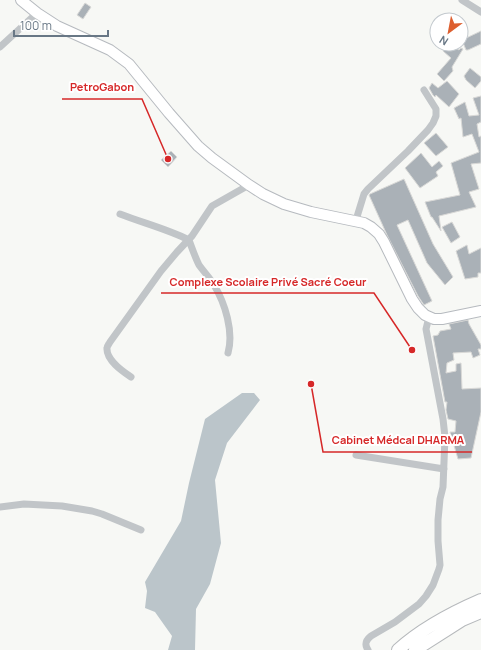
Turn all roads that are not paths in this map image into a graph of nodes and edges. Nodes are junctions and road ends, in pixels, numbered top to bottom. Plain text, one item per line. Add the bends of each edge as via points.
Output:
1 (21, 0) edge
2 (462, 0) edge
3 (481, 12) edge
4 (37, 13) junction
5 (0, 46) edge
6 (424, 90) dead end
7 (249, 185) junction
8 (120, 214) dead end
9 (356, 220) junction
10 (189, 240) junction
11 (481, 311) edge
12 (429, 317) junction
13 (228, 353) dead end
14 (131, 377) dead end
15 (356, 455) dead end
16 (444, 469) junction
17 (0, 507) edge
18 (141, 530) dead end
19 (481, 600) edge
20 (481, 612) edge
21 (368, 650) edge
22 (398, 650) edge
23 (415, 650) edge

1 - 4 main road
2 - 3 street
4 - 5 street
4 - 7 main road via 57,26 110,50 129,64 198,146
6 - 9 street via 436,109 433,123 408,152 364,194
7 - 9 main road via 284,204
7 - 10 street via 212,206
8 - 10 street
9 - 12 main road via 364,222 379,234 412,299
10 - 13 street via 200,266 220,295 226,311 230,334
10 - 14 street via 161,271 107,348 110,359
11 - 12 main road via 442,319
12 - 16 street via 426,329 443,419
15 - 16 street
16 - 21 street via 438,520 439,572 419,604 368,638
17 - 18 street via 24,504 62,506 102,514
19 - 22 highway via 439,620
20 - 23 highway via 462,620

